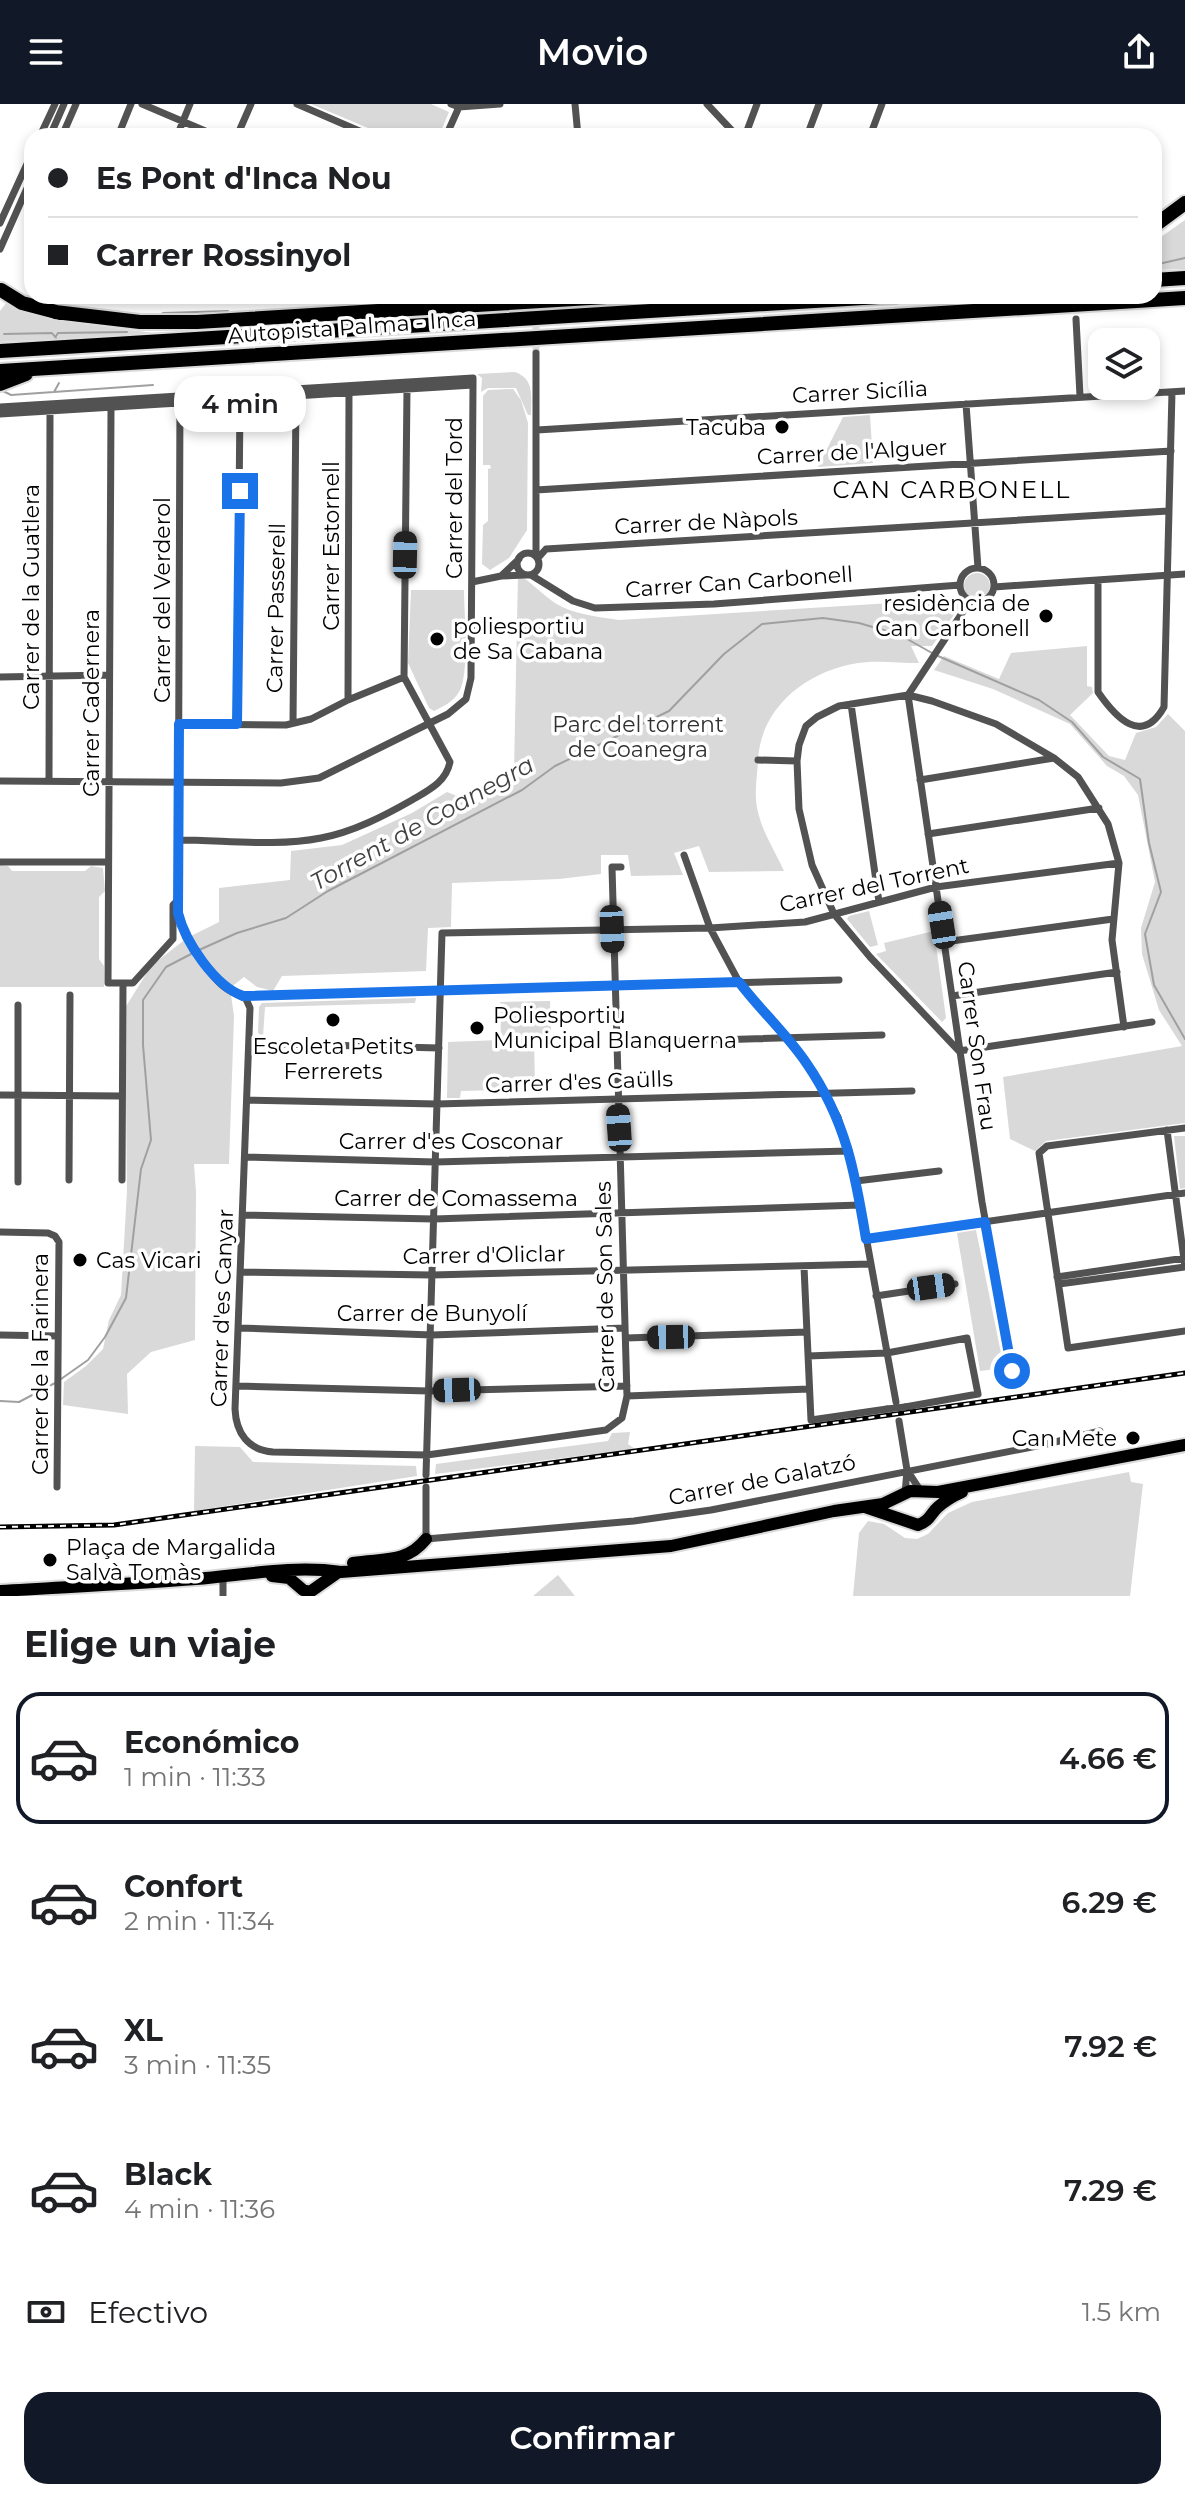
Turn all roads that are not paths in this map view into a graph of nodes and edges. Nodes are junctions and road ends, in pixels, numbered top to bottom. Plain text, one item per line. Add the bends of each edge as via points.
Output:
1 (55, 104) edge
2 (64, 104) edge
3 (76, 104) edge
4 (131, 104) edge
5 (142, 104) edge
6 (190, 104) edge
7 (251, 104) edge
8 (297, 104) edge
9 (500, 104) edge
10 (575, 104) edge
11 (707, 104) edge
12 (757, 104) edge
13 (819, 104) edge
14 (882, 104) edge
15 (455, 106) edge
16 (183, 122) junction
17 (44, 128) edge
18 (54, 128) edge
19 (66, 128) edge
20 (121, 128) edge
21 (180, 128) edge
22 (198, 128) edge
23 (240, 128) edge
24 (352, 128) edge
25 (448, 128) edge
26 (577, 128) edge
27 (730, 128) edge
28 (748, 128) edge
29 (810, 128) edge
30 (873, 128) edge
31 (24, 170) edge
32 (24, 195) edge
33 (1185, 203) edge
34 (1185, 215) edge
35 (1162, 220) edge
36 (0, 223) edge
37 (1162, 231) edge
38 (2, 246) edge
39 (0, 260) edge
40 (1185, 278) edge
41 (1162, 279) edge
42 (0, 283) edge
43 (1, 290) edge
44 (0, 297) edge
45 (1185, 298) edge
46 (1162, 299) edge
47 (24, 304) edge
48 (26, 304) edge
49 (492, 304) edge
50 (766, 304) edge
51 (1087, 304) edge
52 (55, 312) junction
53 (1076, 319) dead end
54 (231, 337) junction
55 (0, 351) edge
56 (536, 353) tunnel mouth
57 (43, 368) junction
58 (0, 371) edge
59 (0, 384) edge
60 (473, 385) junction
61 (407, 389) junction
62 (1185, 391) edge
63 (1172, 392) junction
64 (349, 393) junction
65 (1080, 396) junction
66 (296, 397) junction
67 (180, 400) junction
68 (240, 400) junction
69 (966, 404) junction
70 (0, 407) edge
71 (111, 409) junction
72 (50, 413) junction
73 (0, 414) edge
74 (537, 430) junction
75 (1171, 451) junction
76 (969, 463) junction
77 (536, 490) junction
78 (1168, 511) junction
79 (973, 522) junction
80 (535, 532) junction
81 (521, 557) junction
82 (538, 560) junction
83 (978, 568) junction
84 (1185, 574) edge
85 (528, 575) junction
86 (1167, 575) junction
87 (501, 576) junction
88 (1098, 580) junction
89 (472, 582) junction
90 (960, 585) junction
91 (552, 587) junction
92 (994, 587) junction
93 (970, 601) junction
94 (109, 675) junction
95 (49, 676) junction
96 (0, 677) edge
97 (404, 677) junction
98 (908, 695) junction
99 (348, 700) junction
100 (851, 704) junction
101 (293, 723) junction
102 (179, 724) junction
103 (237, 724) junction
104 (428, 724) junction
105 (1054, 758) junction
106 (758, 760) dead end
107 (797, 761) junction
108 (920, 780) junction
109 (0, 781) edge
110 (49, 781) junction
111 (109, 782) junction
112 (178, 783) junction
113 (1099, 808) junction
114 (928, 834) junction
115 (178, 840) junction
116 (684, 855) dead end
117 (0, 862) edge
118 (107, 862) junction
119 (1119, 863) junction
120 (621, 867) dead end
121 (936, 887) junction
122 (178, 900) junction
123 (879, 902) junction
124 (834, 914) junction
125 (1113, 919) junction
126 (710, 928) junction
127 (612, 929) junction
128 (944, 942) junction
129 (1117, 972) junction
130 (839, 980) dead end
131 (739, 982) junction
132 (123, 984) junction
133 (614, 986) junction
134 (441, 991) junction
135 (70, 995) dead end
136 (241, 996) junction
137 (952, 996) junction
138 (18, 1005) dead end
139 (1152, 1022) dead end
140 (1124, 1027) junction
141 (882, 1035) dead end
142 (786, 1038) junction
143 (249, 1043) junction
144 (616, 1043) junction
145 (439, 1048) junction
146 (959, 1051) junction
147 (912, 1091) dead end
148 (825, 1093) junction
149 (0, 1095) edge
150 (17, 1095) junction
151 (70, 1096) junction
152 (121, 1096) junction
153 (248, 1100) junction
154 (617, 1100) junction
155 (437, 1104) junction
156 (1185, 1128) edge
157 (1167, 1130) junction
158 (849, 1151) junction
159 (621, 1156) junction
160 (246, 1157) junction
161 (435, 1162) junction
162 (939, 1171) dead end
163 (69, 1180) dead end
164 (122, 1180) dead end
165 (856, 1181) junction
166 (18, 1182) dead end
167 (1180, 1194) edge
168 (860, 1205) junction
169 (1047, 1213) junction
170 (622, 1214) junction
171 (243, 1215) junction
172 (434, 1219) junction
173 (985, 1222) junction
174 (0, 1232) edge
175 (866, 1239) junction
176 (1185, 1263) edge
177 (871, 1264) junction
178 (804, 1267) junction
179 (624, 1271) junction
180 (241, 1272) junction
181 (432, 1275) junction
182 (1058, 1280) junction
183 (955, 1284) dead end
184 (876, 1296) junction
185 (239, 1328) junction
186 (625, 1328) junction
187 (1185, 1331) edge
188 (807, 1332) junction
189 (0, 1335) edge
190 (432, 1335) junction
191 (58, 1336) junction
192 (626, 1338) junction
193 (887, 1353) junction
194 (808, 1356) junction
195 (1012, 1371) dead end
196 (237, 1386) junction
197 (627, 1386) junction
198 (809, 1389) junction
199 (429, 1391) junction
200 (627, 1396) junction
201 (896, 1402) dead end
202 (899, 1421) dead end
203 (1100, 1431) dead end
204 (1185, 1445) edge
205 (427, 1455) junction
206 (907, 1470) junction
207 (426, 1475) dead end
208 (972, 1486) junction
209 (57, 1487) dead end
210 (426, 1487) dead end
211 (923, 1491) junction
212 (904, 1495) junction
213 (863, 1507) junction
214 (934, 1510) junction
215 (903, 1519) junction
216 (428, 1542) junction
217 (446, 1563) junction
218 (422, 1564) junction
219 (312, 1570) junction
220 (341, 1572) junction
221 (265, 1574) junction
222 (223, 1577) junction
223 (320, 1589) edge
224 (303, 1590) edge
225 (82, 1591) edge
226 (6, 1593) edge
227 (223, 1596) edge

1 - 17 street
2 - 18 street
3 - 19 street
4 - 20 street
5 - 16 street
6 - 16 street
7 - 23 street
8 - 24 street
9 - 15 street
10 - 26 street
11 - 27 street
12 - 28 street
13 - 29 street
14 - 30 street
15 - 25 street
16 - 21 street
16 - 22 street
31 - 36 street
32 - 38 street
33 - 35 highway
34 - 37 highway
38 - 39 street
40 - 41 highway
42 - 43 street
43 - 44 street
43 - 47 highway
45 - 46 highway, Autopista Palma - Inca
48 - 52 highway
49 - 52 highway via 197,322 140,322
50 - 54 highway, Autopista Palma - Inca
51 - 57 highway, Autopista Palma - Inca
52 - 54 highway via 139,329
53 - 65 street
54 - 55 highway, Autopista Palma - Inca
56 - 74 street
57 - 58 highway, Autopista Palma - Inca
57 - 59 highway
60 - 61 street
60 - 67 street via 473,378
60 - 89 street, Carrer del Tord
61 - 64 street
61 - 97 street
62 - 63 street, Carrer Sicília
63 - 65 street, Carrer Sicília
63 - 75 street
64 - 66 street
64 - 99 street, Carrer Estornell
65 - 69 street, Carrer Sicília
66 - 68 street
66 - 101 street, Carrer Passerell
67 - 68 street
67 - 70 street
67 - 71 street
67 - 102 street, Carrer del Verderol
68 - 103 street
69 - 74 street, Carrer Sicília
69 - 76 street
71 - 72 street
71 - 94 street, Carrer Cadernera
72 - 73 street
72 - 95 street, Carrer de la Guatlera
74 - 77 street
75 - 76 street, Carrer de l'Alguer
75 - 78 street
76 - 77 street, Carrer de l'Alguer
76 - 79 street
77 - 80 street
78 - 79 street, Carrer de Nàpols
78 - 86 street
79 - 82 street, Carrer de Nàpols via 546,549
79 - 83 street
80 - 81 street
80 - 82 street
81 - 82 street via 531,553
81 - 85 street via 518,568
81 - 87 street
82 - 85 street via 538,570
82 - 91 street
83 - 90 street via 967,571
83 - 92 street via 988,572
84 - 86 street
85 - 87 street
85 - 91 street, Carrer Can Carbonell
86 - 88 street
86 - 88 street via 1164,707 1157,720 1138,727 1124,721 1098,692
87 - 89 street
88 - 92 street
89 - 104 street, Carrer del Tord via 466,699
90 - 91 street, Carrer Can Carbonell via 619,609 573,601
90 - 93 street
92 - 93 street via 986,600
93 - 98 street
94 - 95 street
94 - 111 street, Carrer Cadernera
95 - 96 street
95 - 110 street, Carrer de la Guatlera
97 - 99 street
97 - 104 street
98 - 100 street
98 - 105 street via 996,724
98 - 108 street, Carrer Son Frau
99 - 101 street
100 - 107 street via 829,710 806,726
100 - 123 street
101 - 103 street
102 - 103 street
102 - 112 street, Carrer del Verderol
104 - 112 street, Carrer del Tord via 319,778
104 - 115 street via 450,762 447,776 355,828 291,842
105 - 108 street
105 - 113 street via 1078,777
106 - 107 street
107 - 124 street via 806,849
108 - 114 street, Carrer Son Frau
109 - 110 street, Carrer del Tord
110 - 111 street, Carrer del Tord
111 - 112 street, Carrer del Tord
111 - 118 street, Carrer Cadernera
112 - 115 street, Carrer del Verderol
113 - 114 street
113 - 119 street
114 - 121 street, Carrer Son Frau
115 - 122 street, Carrer del Verderol
116 - 126 street
117 - 118 street
118 - 132 street, Carrer Cadernera via 108,983
119 - 121 street, Carrer del Torrent
119 - 125 street
120 - 127 street, Carrer de Son Sales via 612,867
121 - 123 street, Carrer del Torrent
121 - 128 street, Carrer Son Frau
122 - 132 street via 173,905 173,939 133,983
122 - 136 street via 180,919 203,960 222,986
123 - 124 street, Carrer del Torrent
124 - 126 street, Carrer del Torrent via 805,922
124 - 146 street
125 - 128 street
125 - 129 street
126 - 127 street, Carrer del Torrent
126 - 131 street
127 - 133 street, Carrer de Son Sales
127 - 134 street, Carrer del Torrent via 442,933
128 - 137 street, Carrer Son Frau
129 - 137 street
129 - 140 street
130 - 131 street
131 - 133 street
131 - 142 street
132 - 152 street
133 - 134 street
133 - 144 street, Carrer de Son Sales
134 - 136 street
134 - 145 street
135 - 151 street
136 - 143 street, Carrer d'es Canyar via 250,1006
137 - 146 street, Carrer Son Frau
138 - 150 street
139 - 140 street
140 - 146 street
141 - 142 street
142 - 144 street
142 - 148 street
143 - 145 street
143 - 153 street, Carrer d'es Canyar
144 - 154 street, Carrer de Son Sales
145 - 155 street
146 - 173 street, Carrer Son Frau
147 - 148 street, Carrer d'es Caülls
148 - 154 street, Carrer d'es Caülls
148 - 158 street
149 - 150 street
150 - 151 street
150 - 166 street
151 - 152 street
151 - 163 street
152 - 164 street
153 - 155 street, Carrer d'es Caülls
153 - 160 street, Carrer d'es Canyar
154 - 155 street, Carrer d'es Caülls
154 - 159 street, Carrer de Son Sales
155 - 161 street
156 - 157 street
157 - 167 street
157 - 169 street via 1047,1146 1039,1153
158 - 159 street, Carrer d'es Cosconar
158 - 165 street
159 - 161 street, Carrer d'es Cosconar
159 - 170 street, Carrer de Son Sales
160 - 161 street, Carrer d'es Cosconar
160 - 171 street, Carrer d'es Canyar
161 - 172 street
162 - 165 street
165 - 168 street
167 - 169 street
167 - 176 street
168 - 170 street, Carrer de Comassema
168 - 175 street
169 - 173 street
169 - 182 street
170 - 172 street, Carrer de Comassema
170 - 179 street, Carrer de Son Sales
171 - 172 street, Carrer de Comassema
171 - 180 street, Carrer d'es Canyar
172 - 181 street
173 - 175 street
173 - 195 street, Carrer Son Frau
174 - 191 street, Carrer de la Farinera via 48,1233 59,1242
175 - 177 street
176 - 182 street
177 - 178 street, Carrer d'Oliclar
177 - 184 street
178 - 179 street, Carrer d'Oliclar
178 - 188 street
179 - 181 street, Carrer d'Oliclar
179 - 186 street, Carrer de Son Sales
180 - 181 street, Carrer d'Oliclar
180 - 185 street, Carrer d'es Canyar
181 - 190 street
182 - 187 street via 1068,1348
183 - 184 street
184 - 193 street
185 - 190 street, Carrer de Bunyolí
185 - 196 street, Carrer d'es Canyar
186 - 190 street, Carrer de Bunyolí
186 - 192 street, Carrer de Son Sales
188 - 192 street
188 - 194 street
189 - 191 street
190 - 199 street
191 - 209 street, Carrer de la Farinera
192 - 197 street, Carrer de Son Sales
193 - 194 street
193 - 198 street, bridge via 967,1338 978,1394 811,1420
193 - 201 street
194 - 198 street
196 - 199 street
196 - 205 street, Carrer d'es Canyar via 236,1420 248,1444 262,1451
197 - 199 street
197 - 200 street, Carrer de Son Sales
198 - 200 street
199 - 205 street
200 - 205 street, Carrer de Son Sales via 622,1418 606,1430
202 - 206 street
203 - 206 street, Carrer de Galatzó
204 - 208 main road
205 - 207 street
206 - 211 street
206 - 212 street
206 - 216 street, Carrer de Galatzó via 711,1510
208 - 211 main road
208 - 214 main road
210 - 216 street
211 - 212 main road
211 - 214 main road via 933,1500
212 - 213 main road
212 - 215 main road via 898,1510
213 - 215 main road
213 - 217 main road via 671,1546
214 - 215 main road via 918,1525
216 - 217 main road
216 - 218 main road
216 - 219 main road via 406,1557
217 - 218 main road
218 - 220 main road
219 - 220 main road
219 - 221 main road
219 - 223 main road via 321,1576
219 - 224 main road via 299,1575
220 - 223 main road
221 - 222 main road
221 - 224 main road via 289,1578
222 - 225 main road
222 - 227 street
223 - 224 main road
225 - 226 main road

